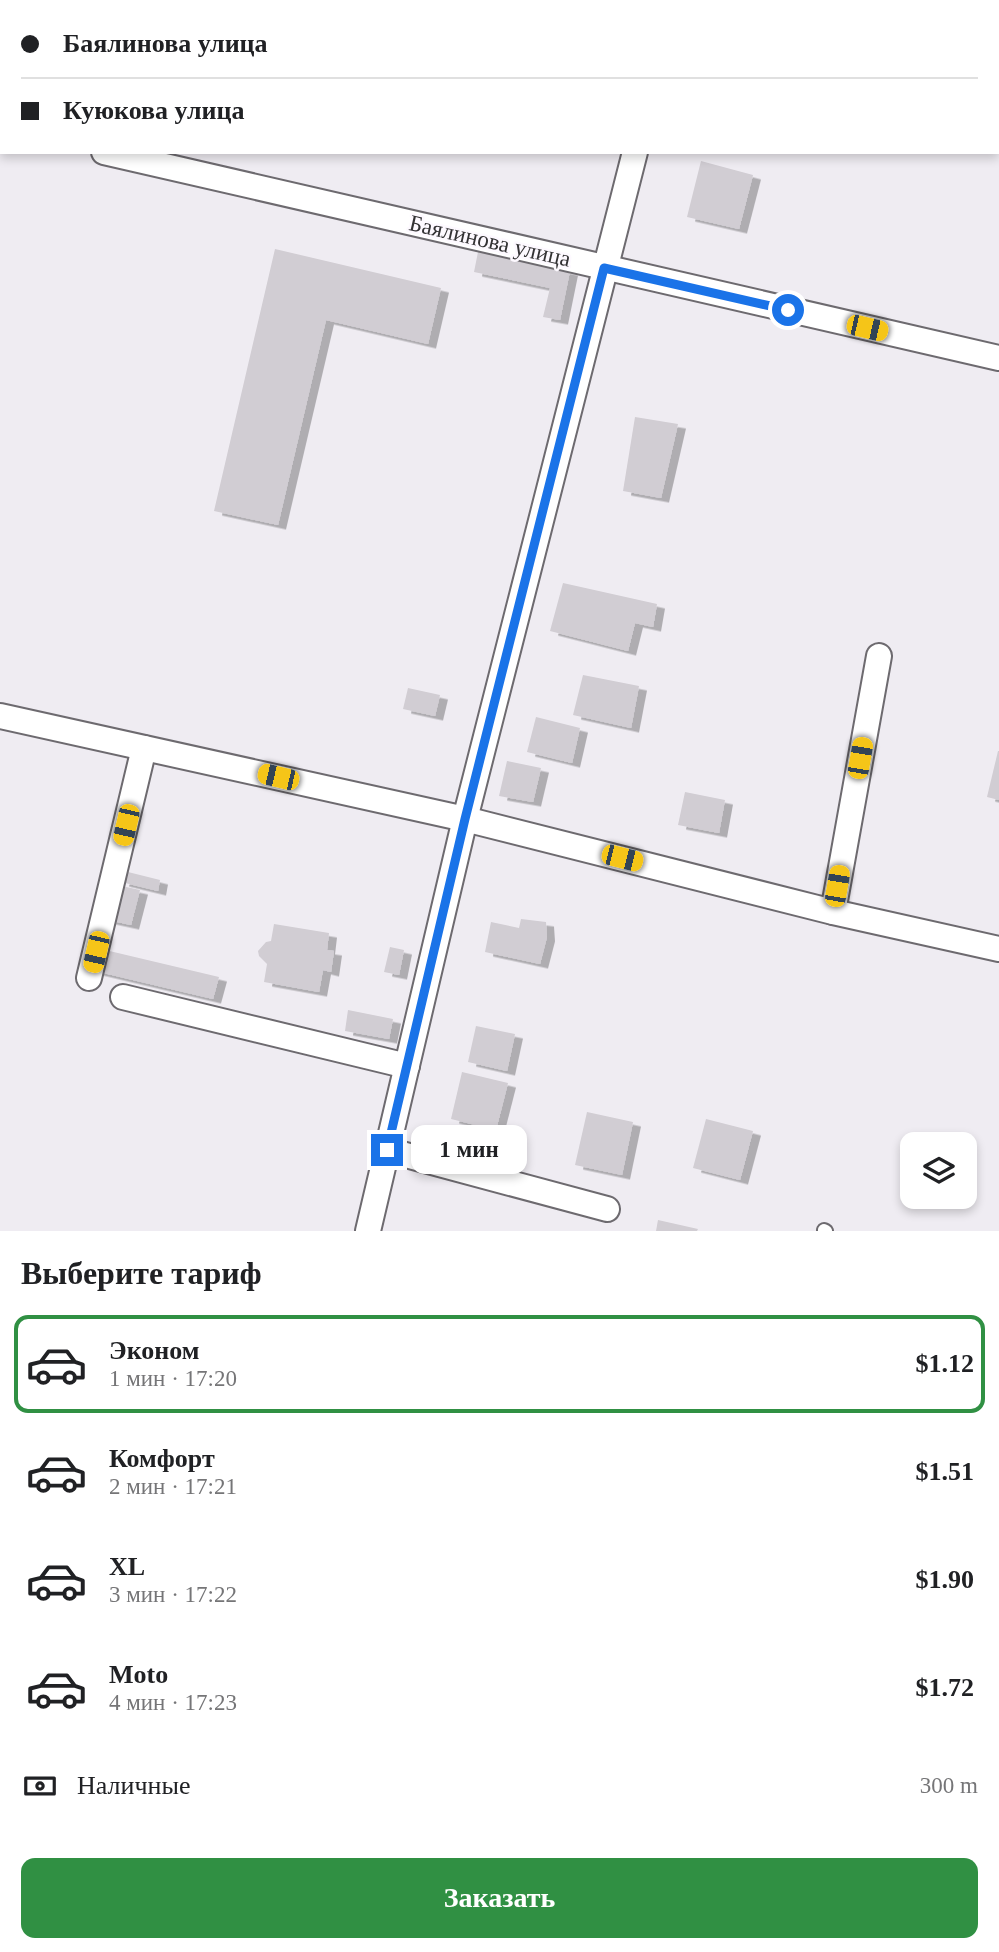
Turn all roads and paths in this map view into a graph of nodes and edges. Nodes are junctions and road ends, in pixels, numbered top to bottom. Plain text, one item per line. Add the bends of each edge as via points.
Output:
1 (113, 154) edge
2 (634, 154) edge
3 (604, 268) junction
4 (999, 358) edge
5 (879, 656) dead end
6 (0, 716) edge
7 (144, 748) junction
8 (465, 819) junction
9 (833, 912) junction
10 (999, 950) edge
11 (89, 978) dead end
12 (123, 997) dead end
13 (407, 1066) junction
14 (387, 1150) junction
15 (607, 1209) dead end
16 (368, 1231) edge

1 - 3 street, Баялинова улица
2 - 3 street
3 - 4 street, Баялинова улица
3 - 8 street
5 - 9 street
6 - 7 street
7 - 8 street
7 - 11 street
8 - 9 street
8 - 13 street
9 - 10 street
12 - 13 street
13 - 14 street
14 - 15 street
14 - 16 street

